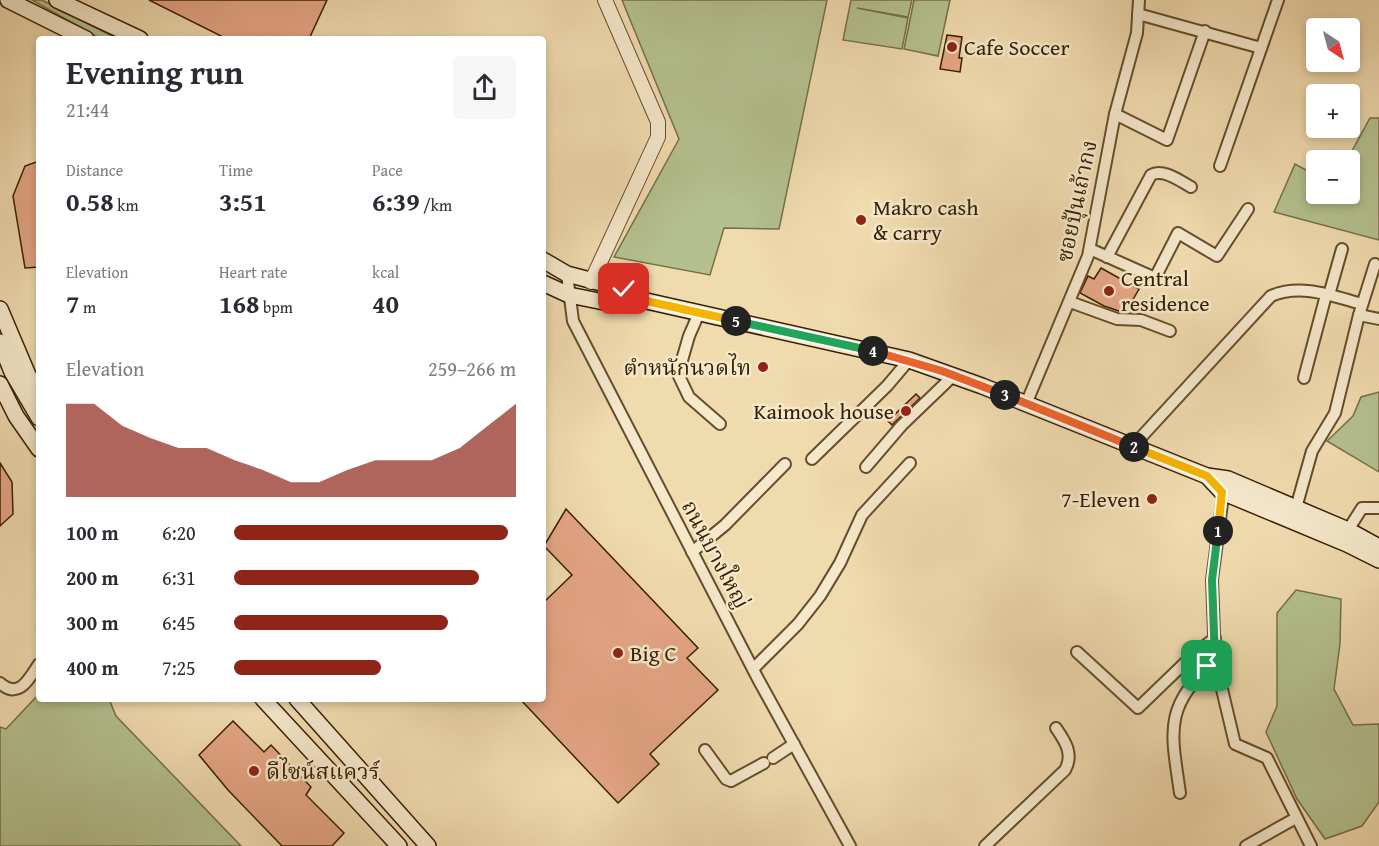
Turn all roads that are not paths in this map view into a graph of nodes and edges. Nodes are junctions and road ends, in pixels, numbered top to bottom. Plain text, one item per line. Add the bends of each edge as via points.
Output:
1 (57, 0) edge
2 (604, 0) edge
3 (1139, 0) edge
4 (1278, 0) edge
5 (9, 3) edge
6 (1138, 14) junction
7 (1205, 31) junction
8 (80, 36) edge
9 (134, 36) edge
10 (1261, 48) junction
11 (1115, 114) junction
12 (1220, 166) dead end
13 (1191, 187) dead end
14 (1248, 209) dead end
15 (1090, 249) junction
16 (1342, 249) dead end
17 (1107, 256) junction
18 (546, 262) edge
19 (1375, 264) dead end
20 (567, 274) junction
21 (1375, 276) edge
22 (591, 282) junction
23 (546, 284) edge
24 (569, 295) junction
25 (1327, 295) junction
26 (642, 300) junction
27 (1070, 302) junction
28 (0, 309) edge
29 (1361, 310) junction
30 (699, 313) junction
31 (1379, 319) edge
32 (1170, 331) dead end
33 (0, 342) edge
34 (909, 360) junction
35 (0, 368) edge
36 (954, 375) junction
37 (1304, 378) dead end
38 (0, 384) edge
39 (36, 387) edge
40 (1026, 404) junction
41 (36, 413) edge
42 (720, 424) dead end
43 (36, 429) edge
44 (36, 445) edge
45 (1133, 447) junction
46 (812, 459) dead end
47 (910, 463) dead end
48 (785, 464) dead end
49 (866, 467) dead end
50 (1225, 486) junction
51 (1296, 508) junction
52 (1379, 508) edge
53 (1348, 530) junction
54 (1379, 547) edge
55 (692, 552) junction
56 (1379, 560) edge
57 (1215, 638) junction
58 (1077, 652) dead end
59 (1215, 660) junction
60 (36, 668) edge
61 (753, 669) junction
62 (0, 683) edge
63 (266, 702) edge
64 (300, 702) edge
65 (1056, 728) dead end
66 (794, 744) junction
67 (705, 750) dead end
68 (1179, 793) dead end
69 (1296, 818) junction
70 (399, 846) edge
71 (428, 846) edge
72 (850, 846) edge
73 (985, 846) edge
74 (1246, 846) edge
75 (1311, 846) edge

1 - 9 main road
2 - 22 street via 658,122 658,137
3 - 6 street, ซอยปุ้นเถ้ากง
4 - 10 street
5 - 8 main road via 34,11
6 - 7 street
6 - 11 street, ซอยปุ้นเถ้ากง via 1137,33
7 - 10 street
7 - 11 street via 1167,140
10 - 12 street
11 - 15 street, ซอยปุ้นเถ้ากง
13 - 17 street via 1164,173 1151,175
14 - 17 street via 1216,256 1178,233 1155,278
15 - 17 street
15 - 27 street, ซอยปุ้นเถ้ากง
16 - 25 street
18 - 20 main road
19 - 21 street
20 - 22 main road
20 - 24 street, ถนนบางใหญ่
21 - 29 street
22 - 26 main road via 624,289
23 - 24 main road
24 - 26 main road via 619,305
24 - 55 street, ถนนบางใหญ่ via 573,321
25 - 29 street
25 - 37 street
25 - 45 street via 1307,290 1271,296
26 - 30 main road
27 - 32 street via 1117,319 1141,320
27 - 40 street, ซอยปุ้นเถ้ากง
28 - 39 main road
29 - 31 street
29 - 51 street via 1335,413 1312,451
30 - 34 main road
30 - 42 street via 678,374 689,397
33 - 41 main road
34 - 36 main road
34 - 46 street
35 - 43 main road
36 - 40 main road
36 - 49 street via 902,425
38 - 44 main road
40 - 45 main road
45 - 50 main road
47 - 61 street via 862,515 820,596
48 - 55 street via 725,525
50 - 51 main road
50 - 56 main road
50 - 57 street via 1212,580
51 - 53 main road
52 - 53 street via 1362,508
53 - 54 main road
55 - 61 street, ถนนบางใหญ่
57 - 58 street via 1138,708
57 - 59 street
59 - 68 street via 1187,692 1174,716 1172,738
59 - 69 street via 1235,744 1267,758
60 - 62 street via 18,690
61 - 66 street, ถนนบางใหญ่
63 - 70 main road
64 - 71 main road
65 - 73 street via 1069,752 1065,770
66 - 67 street via 731,781
66 - 72 street, ถนนบางใหญ่
69 - 74 street
69 - 75 street

